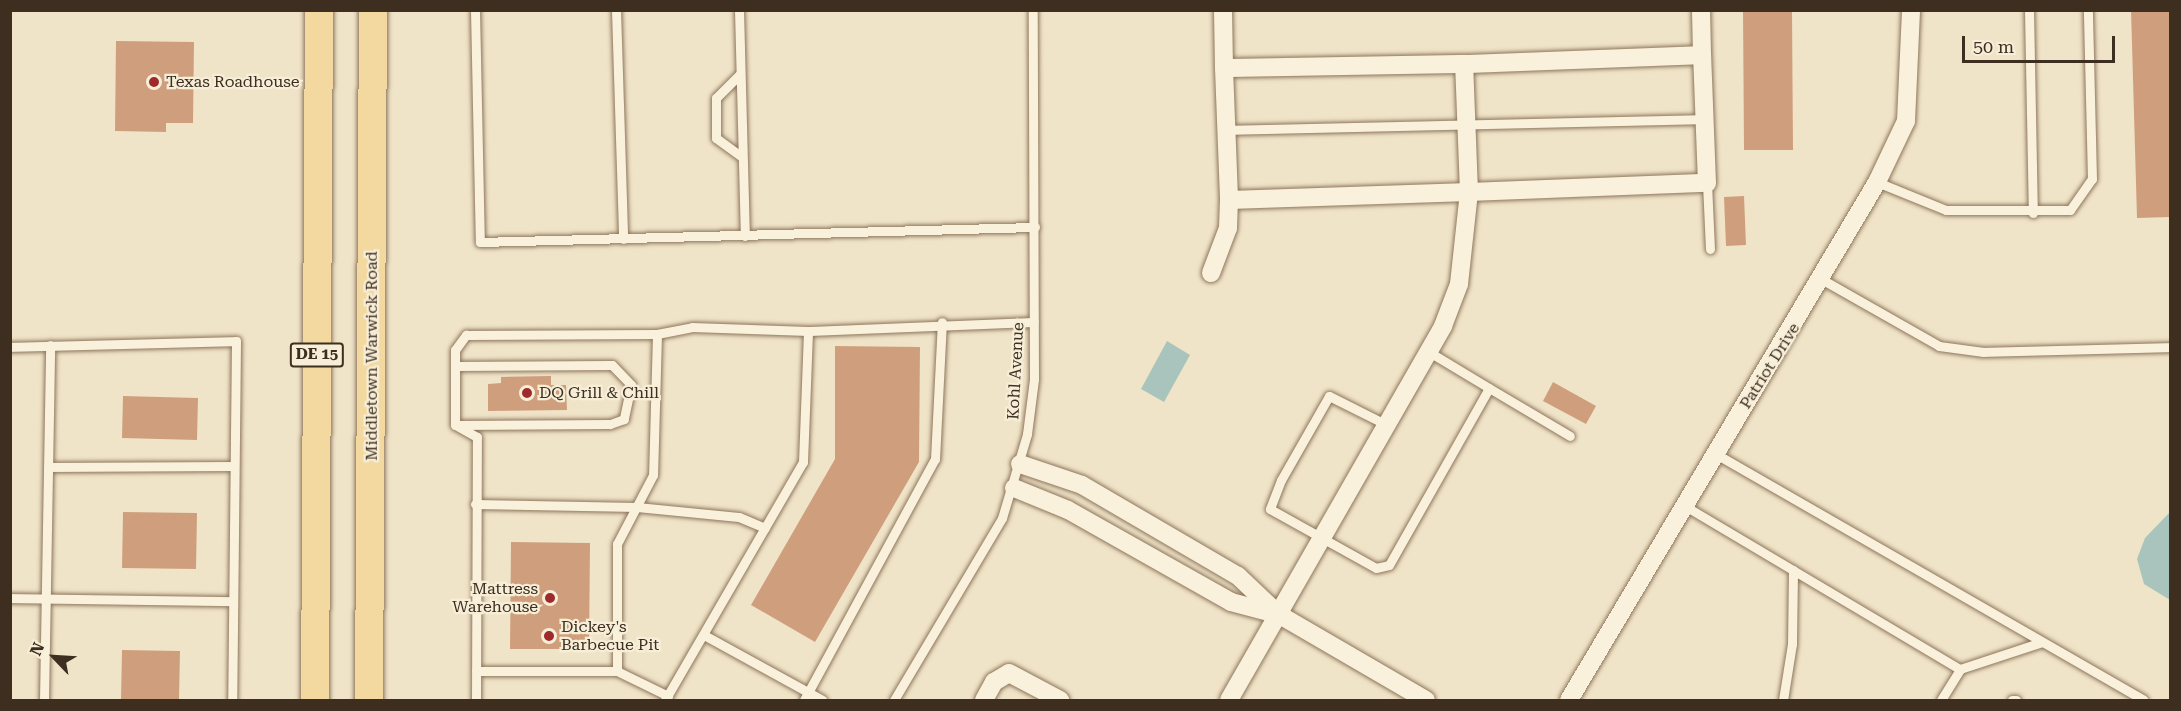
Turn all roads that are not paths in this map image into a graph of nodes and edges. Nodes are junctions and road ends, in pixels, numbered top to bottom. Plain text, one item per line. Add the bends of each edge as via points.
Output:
1 (373, 10) edge
2 (388, 10) edge
3 (475, 10) edge
4 (616, 10) edge
5 (739, 10) edge
6 (1033, 10) edge
7 (1222, 10) edge
8 (1701, 10) edge
9 (1911, 10) edge
10 (2030, 10) edge
11 (2088, 10) edge
12 (318, 14) edge
13 (373, 53) junction
14 (1702, 55) junction
15 (1464, 64) junction
16 (1224, 68) junction
17 (740, 74) junction
18 (1705, 118) junction
19 (1464, 128) junction
20 (1226, 130) junction
21 (742, 157) junction
22 (1877, 182) junction
23 (1707, 183) junction
24 (1469, 192) junction
25 (1229, 200) junction
26 (2033, 213) junction
27 (1035, 227) junction
28 (745, 236) junction
29 (623, 239) junction
30 (1710, 249) dead end
31 (1211, 273) dead end
32 (1823, 280) junction
33 (942, 322) junction
34 (1034, 322) junction
35 (808, 331) junction
36 (657, 334) junction
37 (50, 345) junction
38 (10, 347) edge
39 (2170, 347) edge
40 (1429, 352) junction
41 (455, 366) junction
42 (1489, 388) junction
43 (455, 425) junction
44 (1387, 425) junction
45 (1570, 436) dead end
46 (1716, 454) junction
47 (1020, 464) junction
48 (231, 466) junction
49 (48, 467) junction
50 (1014, 488) junction
51 (475, 504) junction
52 (1685, 506) junction
53 (637, 507) junction
54 (765, 528) junction
55 (1322, 538) junction
56 (1793, 570) junction
57 (10, 598) edge
58 (47, 599) junction
59 (232, 601) junction
60 (1278, 614) junction
61 (704, 635) junction
62 (2042, 642) junction
63 (1960, 669) junction
64 (476, 671) junction
65 (616, 671) junction
66 (806, 697) edge
67 (667, 698) edge
68 (44, 700) edge
69 (232, 700) edge
70 (315, 700) edge
71 (369, 700) edge
72 (476, 700) edge
73 (822, 700) edge
74 (894, 700) edge
75 (984, 700) edge
76 (1060, 700) edge
77 (1229, 700) edge
78 (1426, 700) edge
79 (1569, 700) edge
80 (1783, 700) edge
81 (1941, 700) edge
82 (2143, 700) edge

1 - 13 main road, Middletown Warwick Road
2 - 13 main road
3 - 29 lane via 480,242
4 - 29 lane
5 - 17 lane
6 - 27 lane, Kohl Avenue
7 - 16 street
8 - 14 street
9 - 22 street, Patriot Drive via 1906,120
10 - 26 lane
11 - 26 lane via 2092,179 2070,210
12 - 70 main road, DE 15
13 - 71 main road, Middletown Warwick Road
14 - 15 street
14 - 18 street
15 - 16 street
15 - 19 street
16 - 20 street
17 - 21 lane
17 - 21 lane via 716,98 716,138
18 - 19 lane
18 - 23 street
19 - 20 lane
19 - 24 street
20 - 25 street
21 - 28 lane
22 - 26 lane via 1946,210
22 - 32 street, Patriot Drive
23 - 24 street
23 - 30 lane
24 - 25 street
24 - 40 street via 1460,284
25 - 31 street via 1228,228
27 - 28 lane
27 - 34 lane, Kohl Avenue
28 - 29 lane
32 - 39 lane via 1939,346 1984,352
32 - 46 street, Patriot Drive
33 - 34 lane
33 - 35 lane
33 - 66 lane via 935,459
34 - 47 lane, Kohl Avenue via 1034,379
35 - 36 lane via 693,327
35 - 54 lane via 802,462
36 - 41 lane via 466,335 455,350
36 - 53 lane via 653,475
37 - 38 lane
37 - 48 lane via 236,341
37 - 49 lane
40 - 42 lane
40 - 44 street
41 - 43 lane
41 - 43 lane via 612,365 631,385 624,419 610,424
42 - 45 lane
42 - 55 lane via 1389,565 1376,568
43 - 51 lane via 477,437
44 - 55 street
44 - 55 lane via 1329,396 1281,480 1270,509
46 - 52 street, Patriot Drive
46 - 62 lane
47 - 50 lane, Kohl Avenue
47 - 60 street via 1082,485 1219,564
48 - 49 lane
48 - 59 lane
49 - 58 lane
50 - 60 street via 1068,510 1231,602
50 - 74 lane, Kohl Avenue
51 - 53 lane
51 - 64 lane
52 - 56 lane
52 - 79 street, Patriot Drive
53 - 54 lane via 739,517
53 - 65 lane via 617,544
54 - 61 lane
55 - 60 street
56 - 63 lane
56 - 80 lane via 1792,644
57 - 58 lane
58 - 59 lane
58 - 68 lane
59 - 69 lane
60 - 77 street
60 - 78 street
61 - 66 lane
61 - 67 lane
62 - 63 lane
62 - 82 lane
63 - 81 lane
64 - 65 lane
64 - 72 lane
65 - 67 lane
66 - 73 lane
75 - 76 street via 994,682 1009,674

